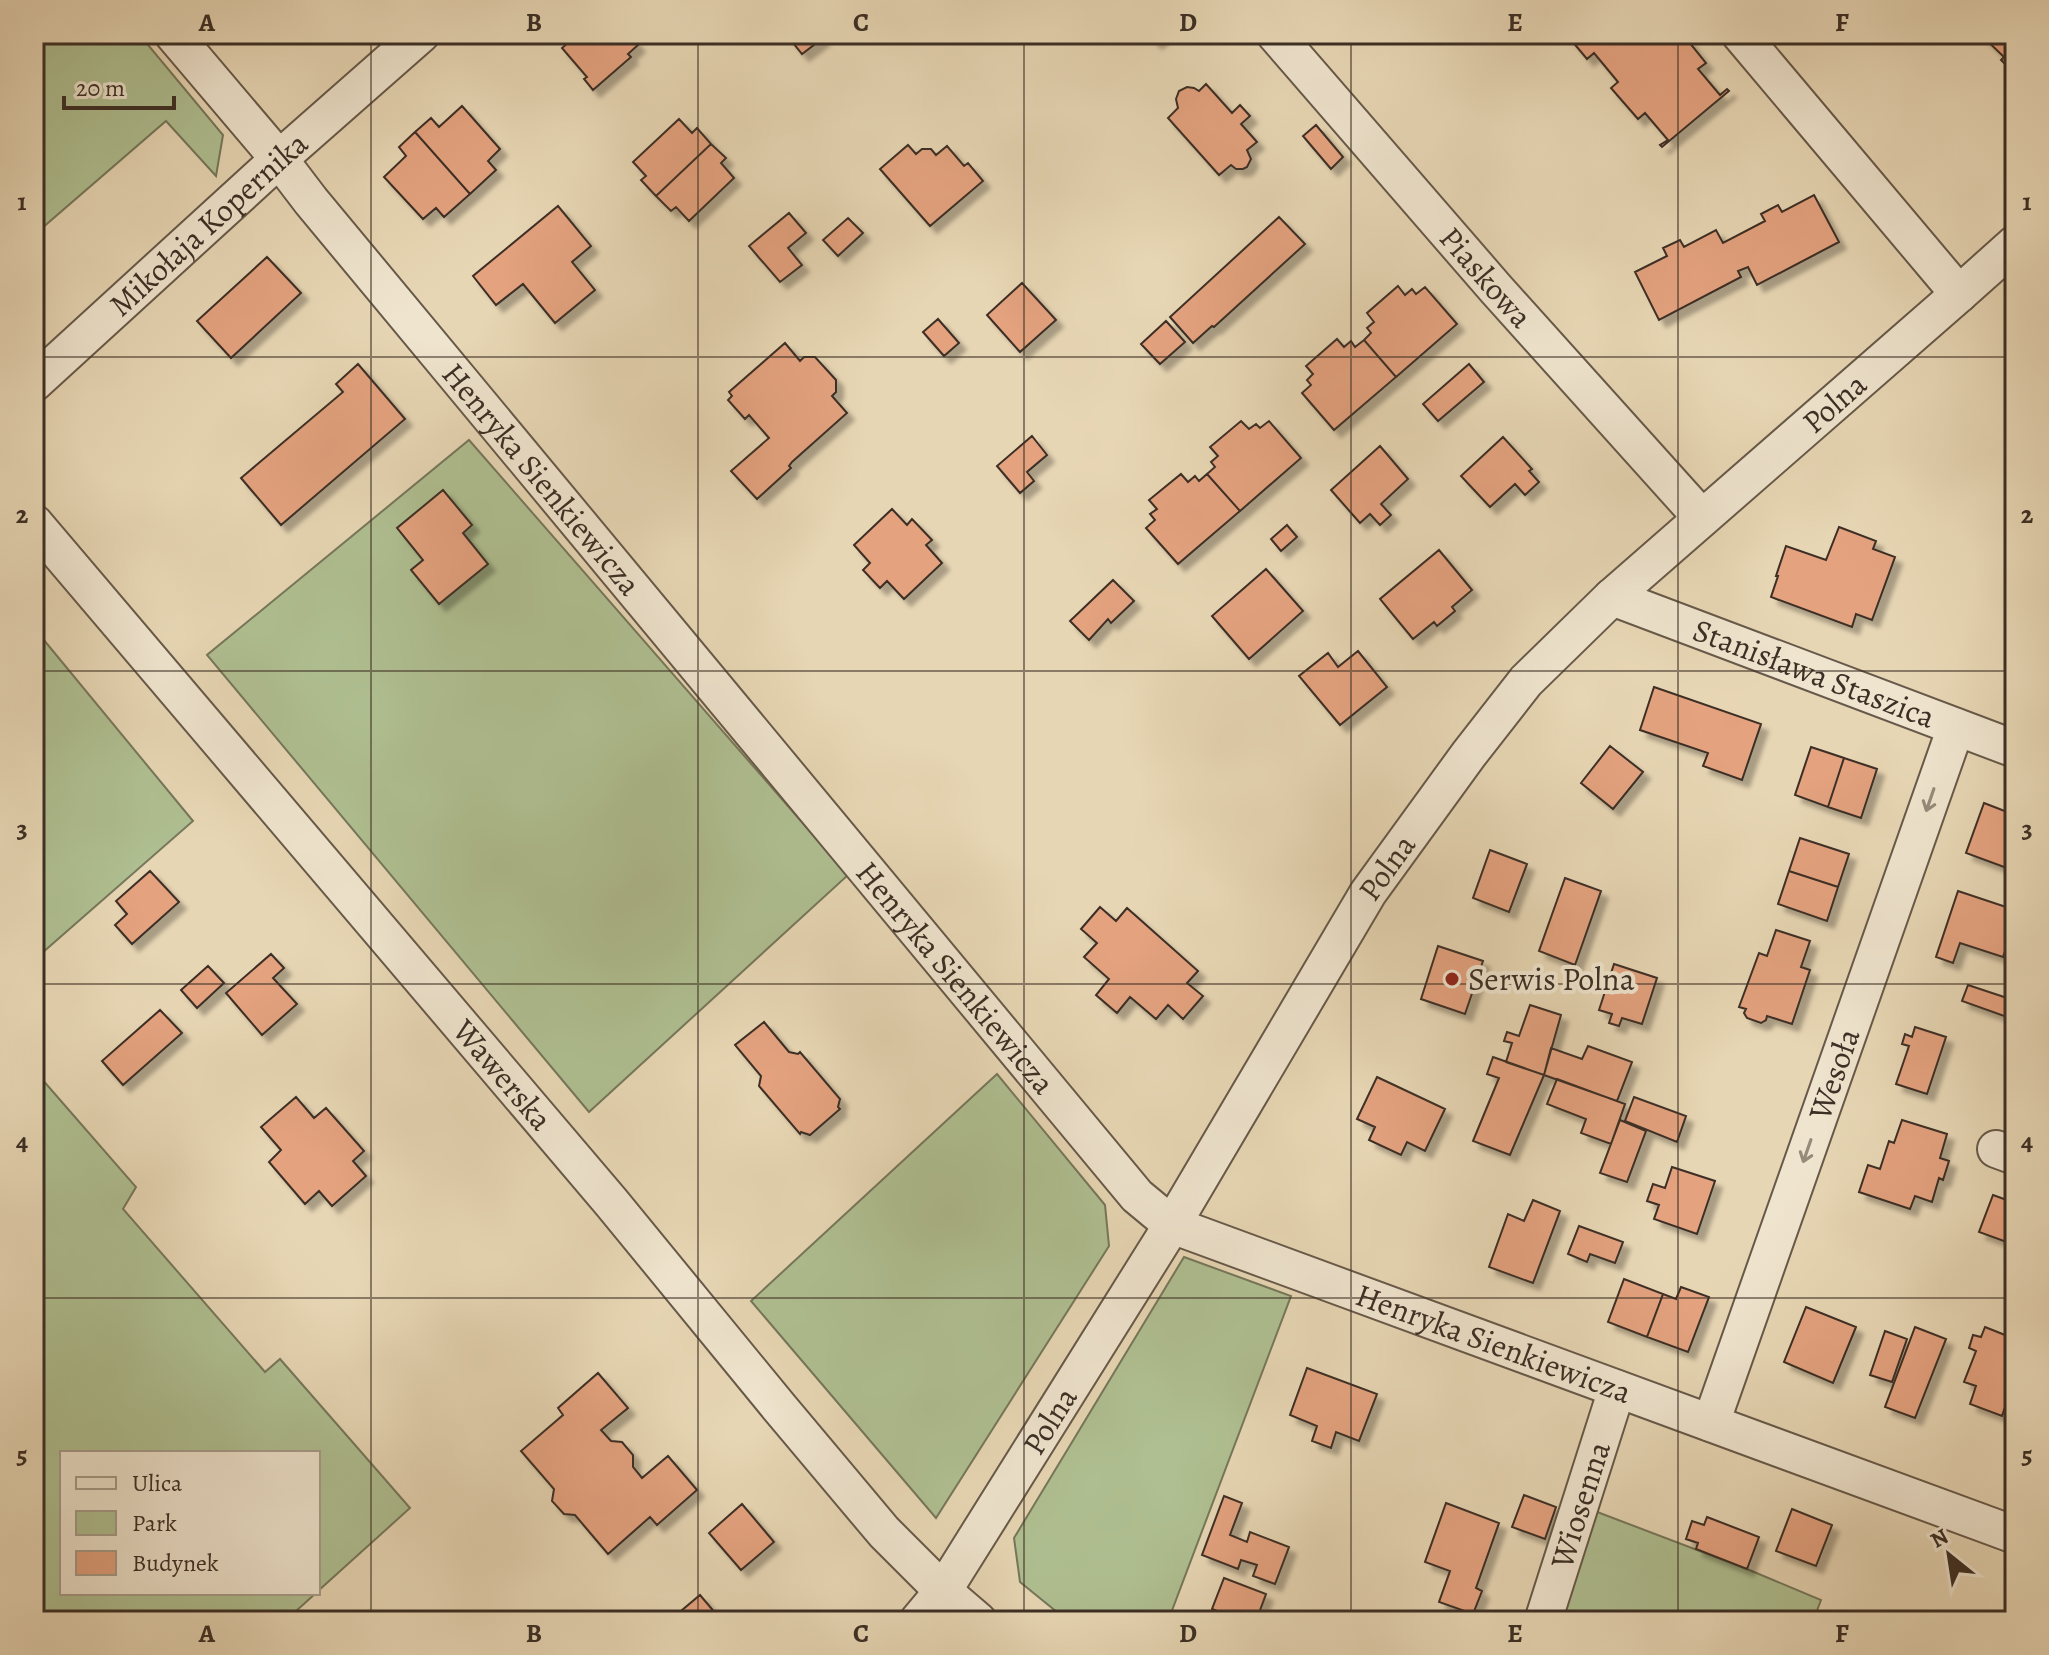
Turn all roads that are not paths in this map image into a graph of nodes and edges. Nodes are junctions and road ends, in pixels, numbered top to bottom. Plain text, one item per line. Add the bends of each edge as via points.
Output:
1 (173, 34) edge
2 (421, 34) edge
3 (1275, 34) edge
4 (1740, 34) edge
5 (279, 159) junction
6 (2015, 244) edge
7 (1959, 294) junction
8 (34, 383) edge
9 (1702, 518) junction
10 (34, 523) edge
11 (1612, 597) junction
12 (1956, 727) junction
13 (2015, 749) edge
14 (1172, 1225) junction
15 (1617, 1389) junction
16 (1711, 1423) junction
17 (2015, 1535) edge
18 (943, 1591) junction
19 (918, 1621) edge
20 (978, 1621) edge
21 (1543, 1621) edge

1 - 5 street, Henryka Sienkiewicza
2 - 5 street, Mikołaja Kopernika
3 - 9 street, Piaskowa
4 - 7 street
5 - 8 street, Mikołaja Kopernika
5 - 14 street, Henryka Sienkiewicza via 1137,1196
6 - 7 street, Polna
7 - 9 street, Polna
9 - 11 street, Polna
10 - 18 street, Wawerska via 884,1532
11 - 12 street, Stanisława Staszica
11 - 14 street, Polna via 1526,681 1368,893
12 - 13 street, Stanisława Staszica
12 -> 16 street, Wesoła
14 - 15 street, Henryka Sienkiewicza
14 - 18 street, Polna
15 - 16 street, Henryka Sienkiewicza
15 - 21 street, Wiosenna
16 - 17 street, Henryka Sienkiewicza
18 - 19 street, Polna
18 - 20 street, Wawerska

